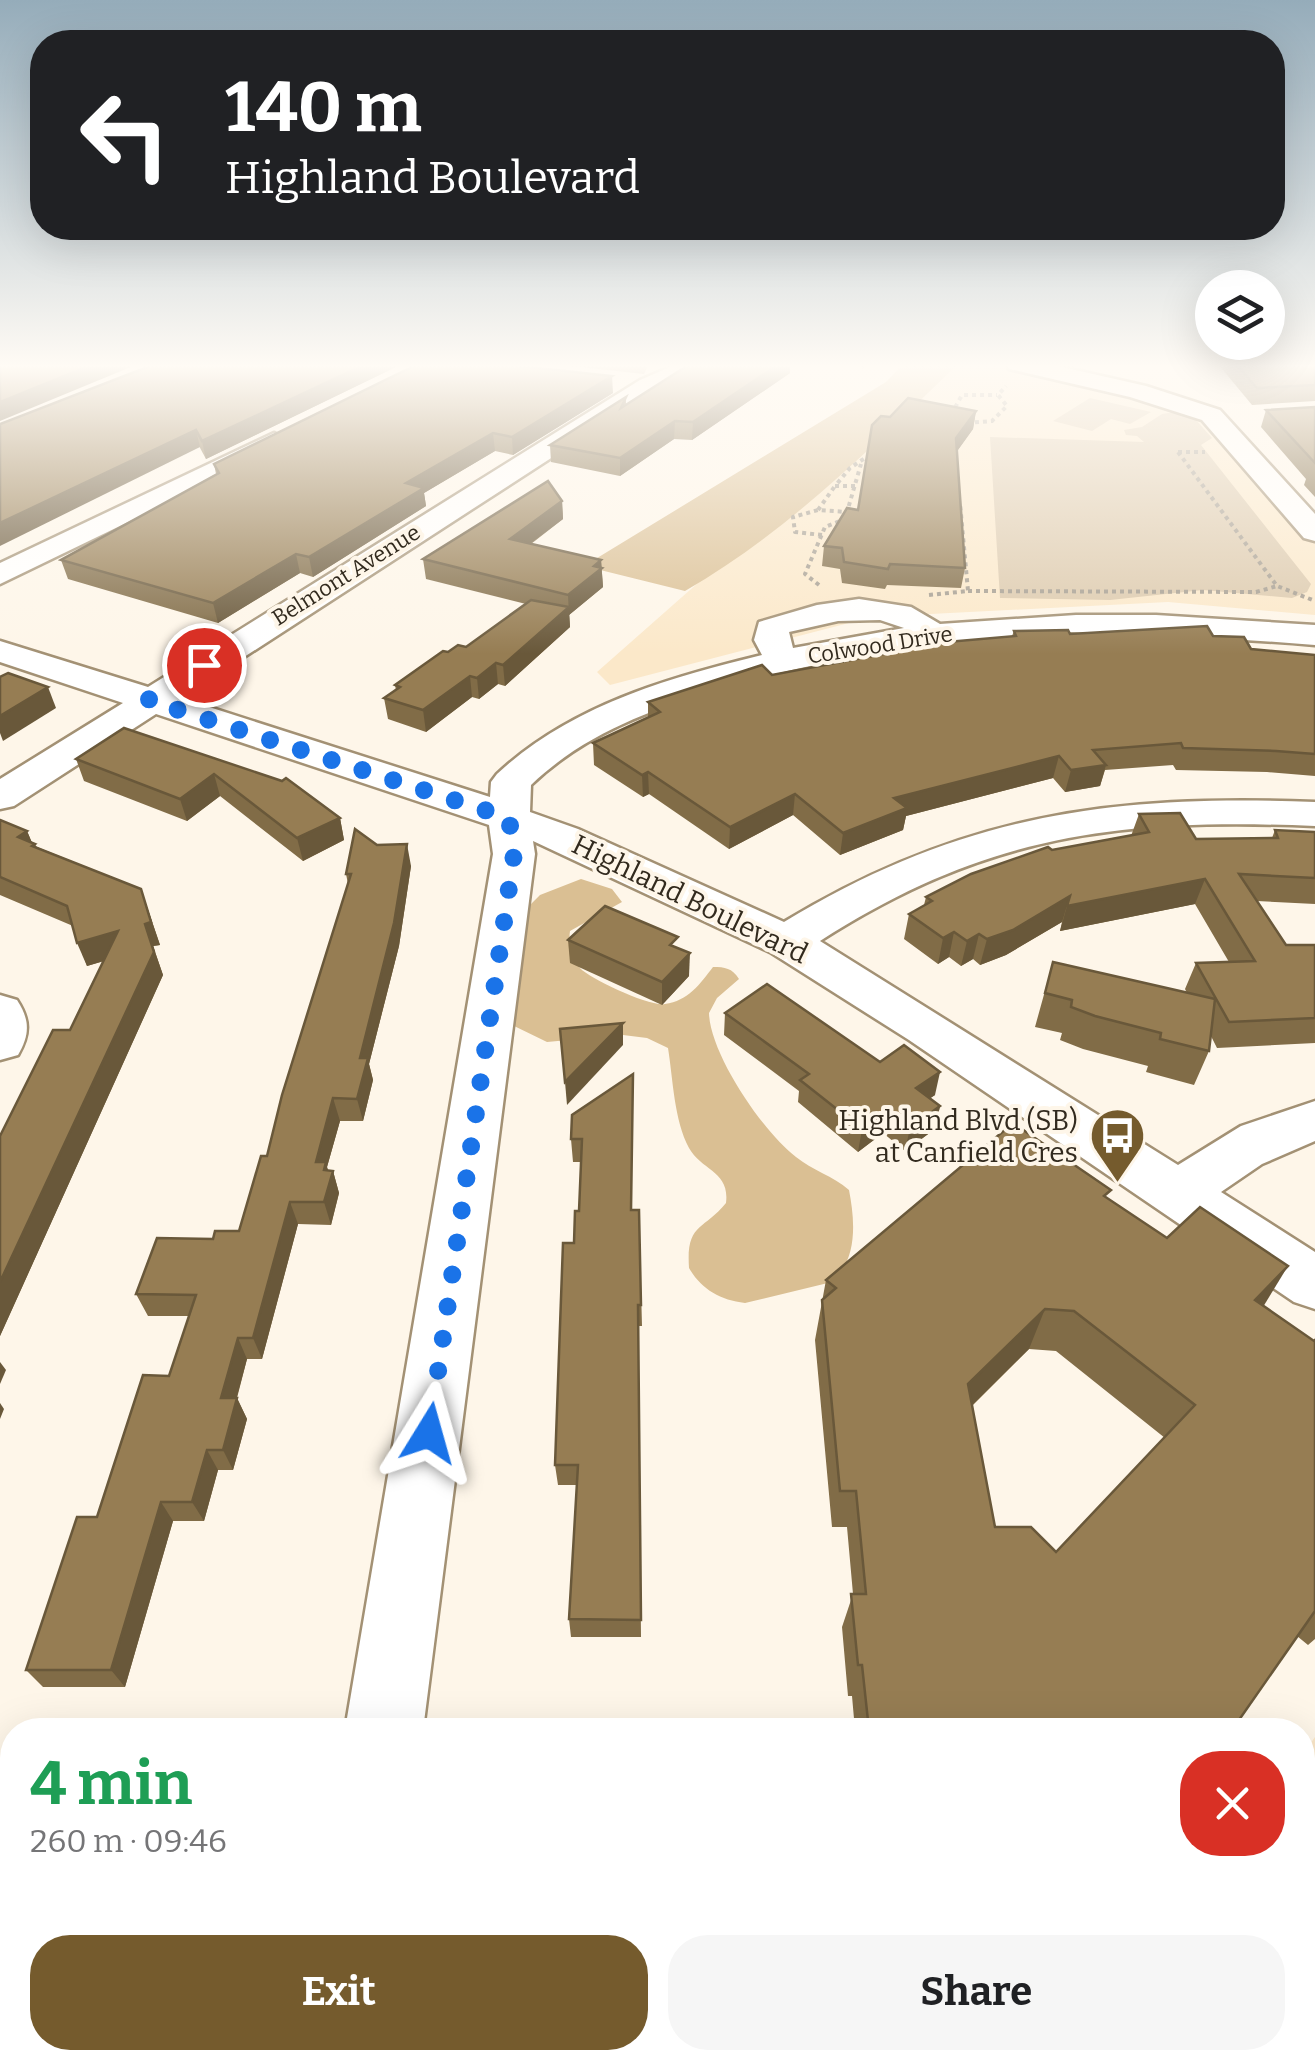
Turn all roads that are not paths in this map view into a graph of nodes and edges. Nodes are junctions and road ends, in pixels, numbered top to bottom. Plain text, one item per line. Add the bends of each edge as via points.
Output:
1 (234, 461) edge
2 (528, 461) edge
3 (1254, 461) edge
4 (1315, 532) edge
5 (0, 575) edge
6 (1315, 635) edge
7 (0, 651) edge
8 (148, 700) junction
9 (0, 797) edge
10 (1315, 814) edge
11 (509, 818) junction
12 (786, 941) junction
13 (0, 1012) edge
14 (0, 1042) edge
15 (1315, 1121) edge
16 (1180, 1197) junction
17 (1315, 1284) edge
18 (386, 1718) edge

1 - 5 street
2 - 8 street, Belmont Avenue
3 - 4 street
6 - 11 street, Colwood Drive via 1120,624 934,636 782,661 705,681 573,730 511,782
7 - 8 street, Highland Boulevard
8 - 9 street, Belmont Avenue
8 - 11 street, Highland Boulevard
10 - 12 street via 1154,813 1049,828 900,875
11 - 12 street, Highland Boulevard
11 - 18 street, Colwood Drive via 514,854
12 - 16 street, Highland Boulevard
13 - 14 street
15 - 16 street via 1268,1134 1201,1174
16 - 17 street, Highland Boulevard

